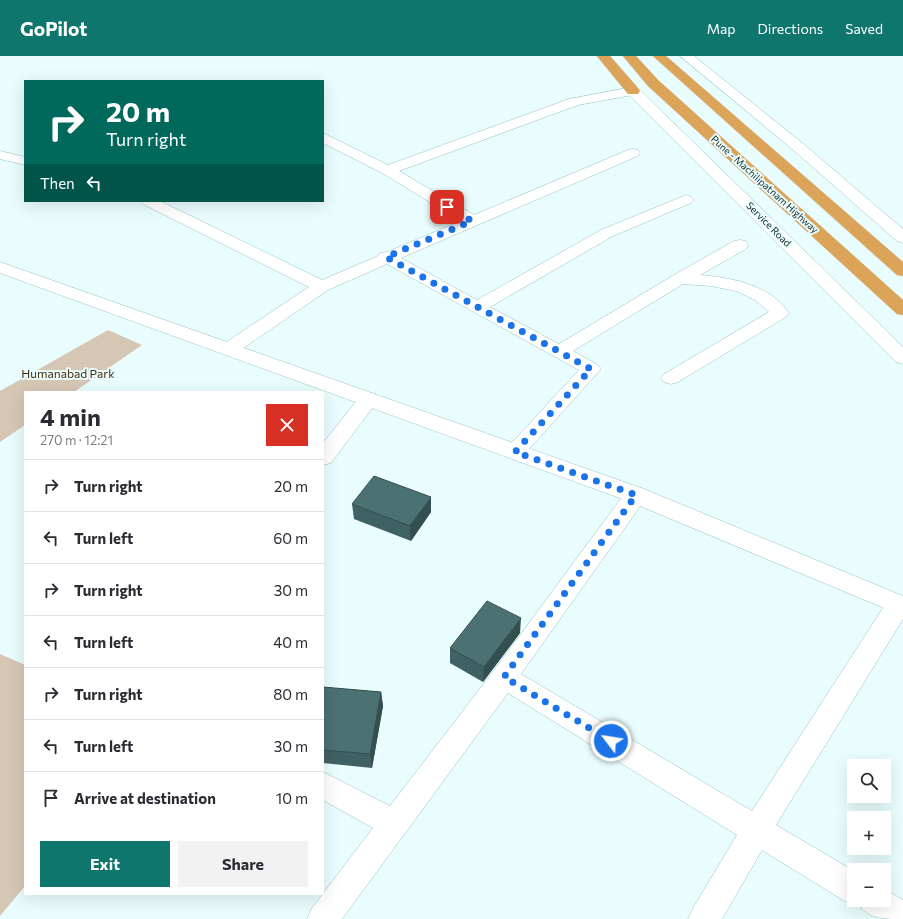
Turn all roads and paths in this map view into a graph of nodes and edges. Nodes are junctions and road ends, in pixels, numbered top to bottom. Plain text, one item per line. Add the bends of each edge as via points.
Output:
1 (603, 56) edge
2 (629, 56) edge
3 (659, 56) edge
4 (686, 56) edge
5 (633, 91) junction
6 (324, 138) edge
7 (632, 153) dead end
8 (0, 155) edge
9 (24, 161) edge
10 (387, 170) junction
11 (686, 200) dead end
12 (150, 202) edge
13 (472, 221) junction
14 (903, 238) edge
15 (740, 245) dead end
16 (386, 257) junction
17 (0, 267) edge
18 (903, 271) edge
19 (680, 279) junction
20 (322, 286) junction
21 (477, 307) junction
22 (903, 310) edge
23 (229, 349) junction
24 (559, 352) junction
25 (903, 358) edge
26 (671, 378) dead end
27 (369, 399) junction
28 (515, 452) junction
29 (324, 457) edge
30 (636, 495) junction
31 (902, 605) edge
32 (504, 677) junction
33 (324, 786) edge
34 (394, 824) junction
35 (757, 830) junction
36 (847, 884) edge
37 (885, 907) edge
38 (903, 918) edge
39 (323, 919) edge
40 (704, 919) edge

1 - 5 highway
2 - 22 highway, Pune - Machilipatnam Highway via 653,83
3 - 18 highway
4 - 14 street via 809,155
5 - 10 street via 574,102
5 - 25 street, Service Road
6 - 10 street
7 - 13 street
8 - 9 street
10 - 13 street
11 - 21 street via 606,233
12 - 20 street
13 - 16 street
15 - 19 street
16 - 20 street
16 - 21 street
17 - 23 street
19 - 24 street
19 - 26 street via 712,280 736,285 762,297 780,313
20 - 23 street
21 - 24 street
23 - 27 street
24 - 28 street via 591,369
27 - 28 street
27 - 29 street
28 - 30 street
30 - 31 street
30 - 32 street
31 - 35 street
32 - 34 street
32 - 35 street
33 - 34 street
34 - 39 street
35 - 36 street
35 - 40 street
37 - 38 street

